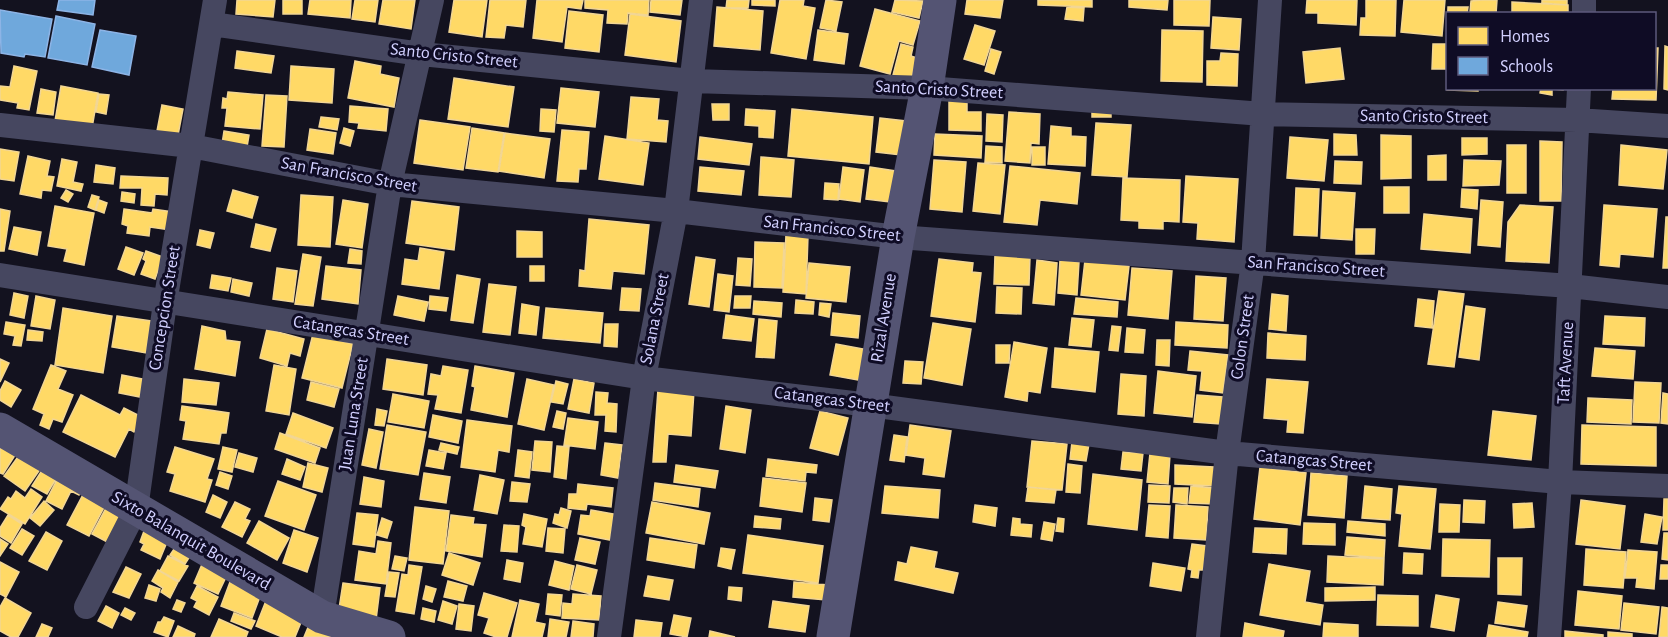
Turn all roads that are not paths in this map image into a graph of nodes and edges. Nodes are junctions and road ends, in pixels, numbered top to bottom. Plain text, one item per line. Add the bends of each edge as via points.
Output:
1 (215, 0) edge
2 (432, 0) edge
3 (701, 0) edge
4 (940, 0) edge
5 (1270, 0) edge
6 (212, 24) junction
7 (421, 54) junction
8 (692, 81) junction
9 (927, 88) junction
10 (1579, 90) edge
11 (1263, 114) junction
12 (1577, 120) junction
13 (0, 125) edge
14 (1668, 126) edge
15 (191, 146) junction
16 (390, 184) junction
17 (676, 211) junction
18 (898, 237) junction
19 (1253, 262) junction
20 (0, 275) edge
21 (1570, 286) junction
22 (1668, 297) edge
23 (165, 303) junction
24 (366, 333) junction
25 (644, 378) junction
26 (870, 405) junction
27 (0, 429) edge
28 (1227, 453) junction
29 (1560, 482) junction
30 (1668, 486) edge
31 (136, 509) junction
32 (86, 607) dead end
33 (322, 617) junction
34 (389, 637) edge
35 (609, 637) edge
36 (833, 637) edge
37 (1208, 637) edge
38 (1549, 637) edge

1 - 6 street, Concepcion Street
2 - 7 street, Juan Luna Street
3 - 8 street, Solana Street
4 - 9 street, Rizal Avenue
5 - 11 street, Colon Street
6 - 7 street, Santo Cristo Street
6 - 15 street, Concepcion Street
7 - 8 street, Santo Cristo Street
7 - 16 street, Juan Luna Street
8 - 9 street, Santo Cristo Street
8 - 17 street, Solana Street
9 - 11 street, Santo Cristo Street
9 - 18 street, Rizal Avenue
10 - 12 street, Taft Avenue
11 - 12 street, Santo Cristo Street
11 - 19 street, Colon Street
12 - 14 street, Santo Cristo Street
12 - 21 street, Taft Avenue
13 - 15 street, San Francisco Street
15 - 16 street, San Francisco Street
15 - 23 street, Concepcion Street
16 - 17 street, San Francisco Street
16 - 24 street, Juan Luna Street
17 - 18 street, San Francisco Street
17 - 25 street, Solana Street
18 - 19 street, San Francisco Street
18 - 26 street, Rizal Avenue
19 - 21 street, San Francisco Street
19 - 28 street, Colon Street
20 - 23 street, Catangcas Street
21 - 22 street, San Francisco Street
21 - 29 street, Taft Avenue
23 - 24 street, Catangcas Street
23 - 31 street, Concepcion Street
24 - 25 street, Catangcas Street
24 - 33 street, Juan Luna Street
25 - 26 street, Catangcas Street
25 - 35 street, Solana Street
26 - 28 street, Catangcas Street
26 - 36 street, Rizal Avenue
27 - 31 street, Sixto Balanquit Boulevard
28 - 29 street, Catangcas Street
28 - 37 street, Colon Street
29 - 30 street, Catangcas Street
29 - 38 street, Taft Avenue
31 - 32 street, Concepcion Street
31 - 33 street, Sixto Balanquit Boulevard
33 - 34 street, Sixto Balanquit Boulevard

